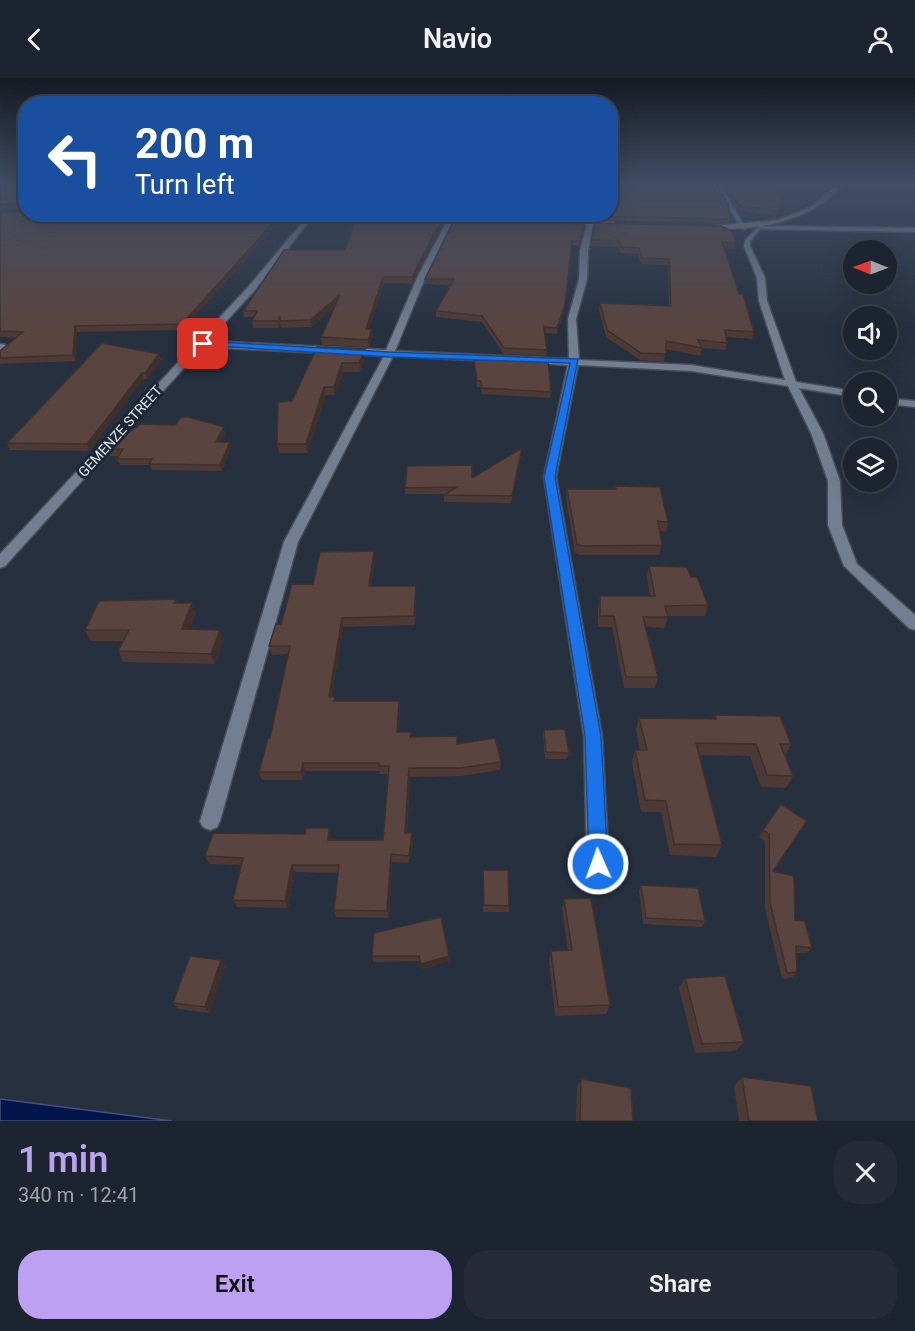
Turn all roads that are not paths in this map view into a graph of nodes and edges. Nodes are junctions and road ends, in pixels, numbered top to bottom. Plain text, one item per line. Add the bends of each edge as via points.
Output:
1 (297, 233) edge
2 (444, 233) edge
3 (588, 233) edge
4 (730, 233) edge
5 (755, 233) edge
6 (747, 241) junction
7 (203, 344) junction
8 (389, 355) junction
9 (574, 361) junction
10 (791, 383) junction
11 (843, 392) edge
12 (897, 402) edge
13 (915, 404) edge
14 (0, 563) edge
15 (915, 624) edge
16 (210, 821) dead end
17 (598, 864) dead end

1 - 7 street, GEMENZE STREET
2 - 8 street
3 - 9 street via 583,279 572,319
4 - 6 street
5 - 6 street
6 - 10 street
7 - 8 street
7 - 14 street, GEMENZE STREET
8 - 9 street
8 - 16 street via 291,542
9 - 10 street via 691,368
9 - 17 street via 550,477 593,736
10 - 11 street
10 - 15 street via 817,433 834,481 835,525 851,566
12 - 13 street

